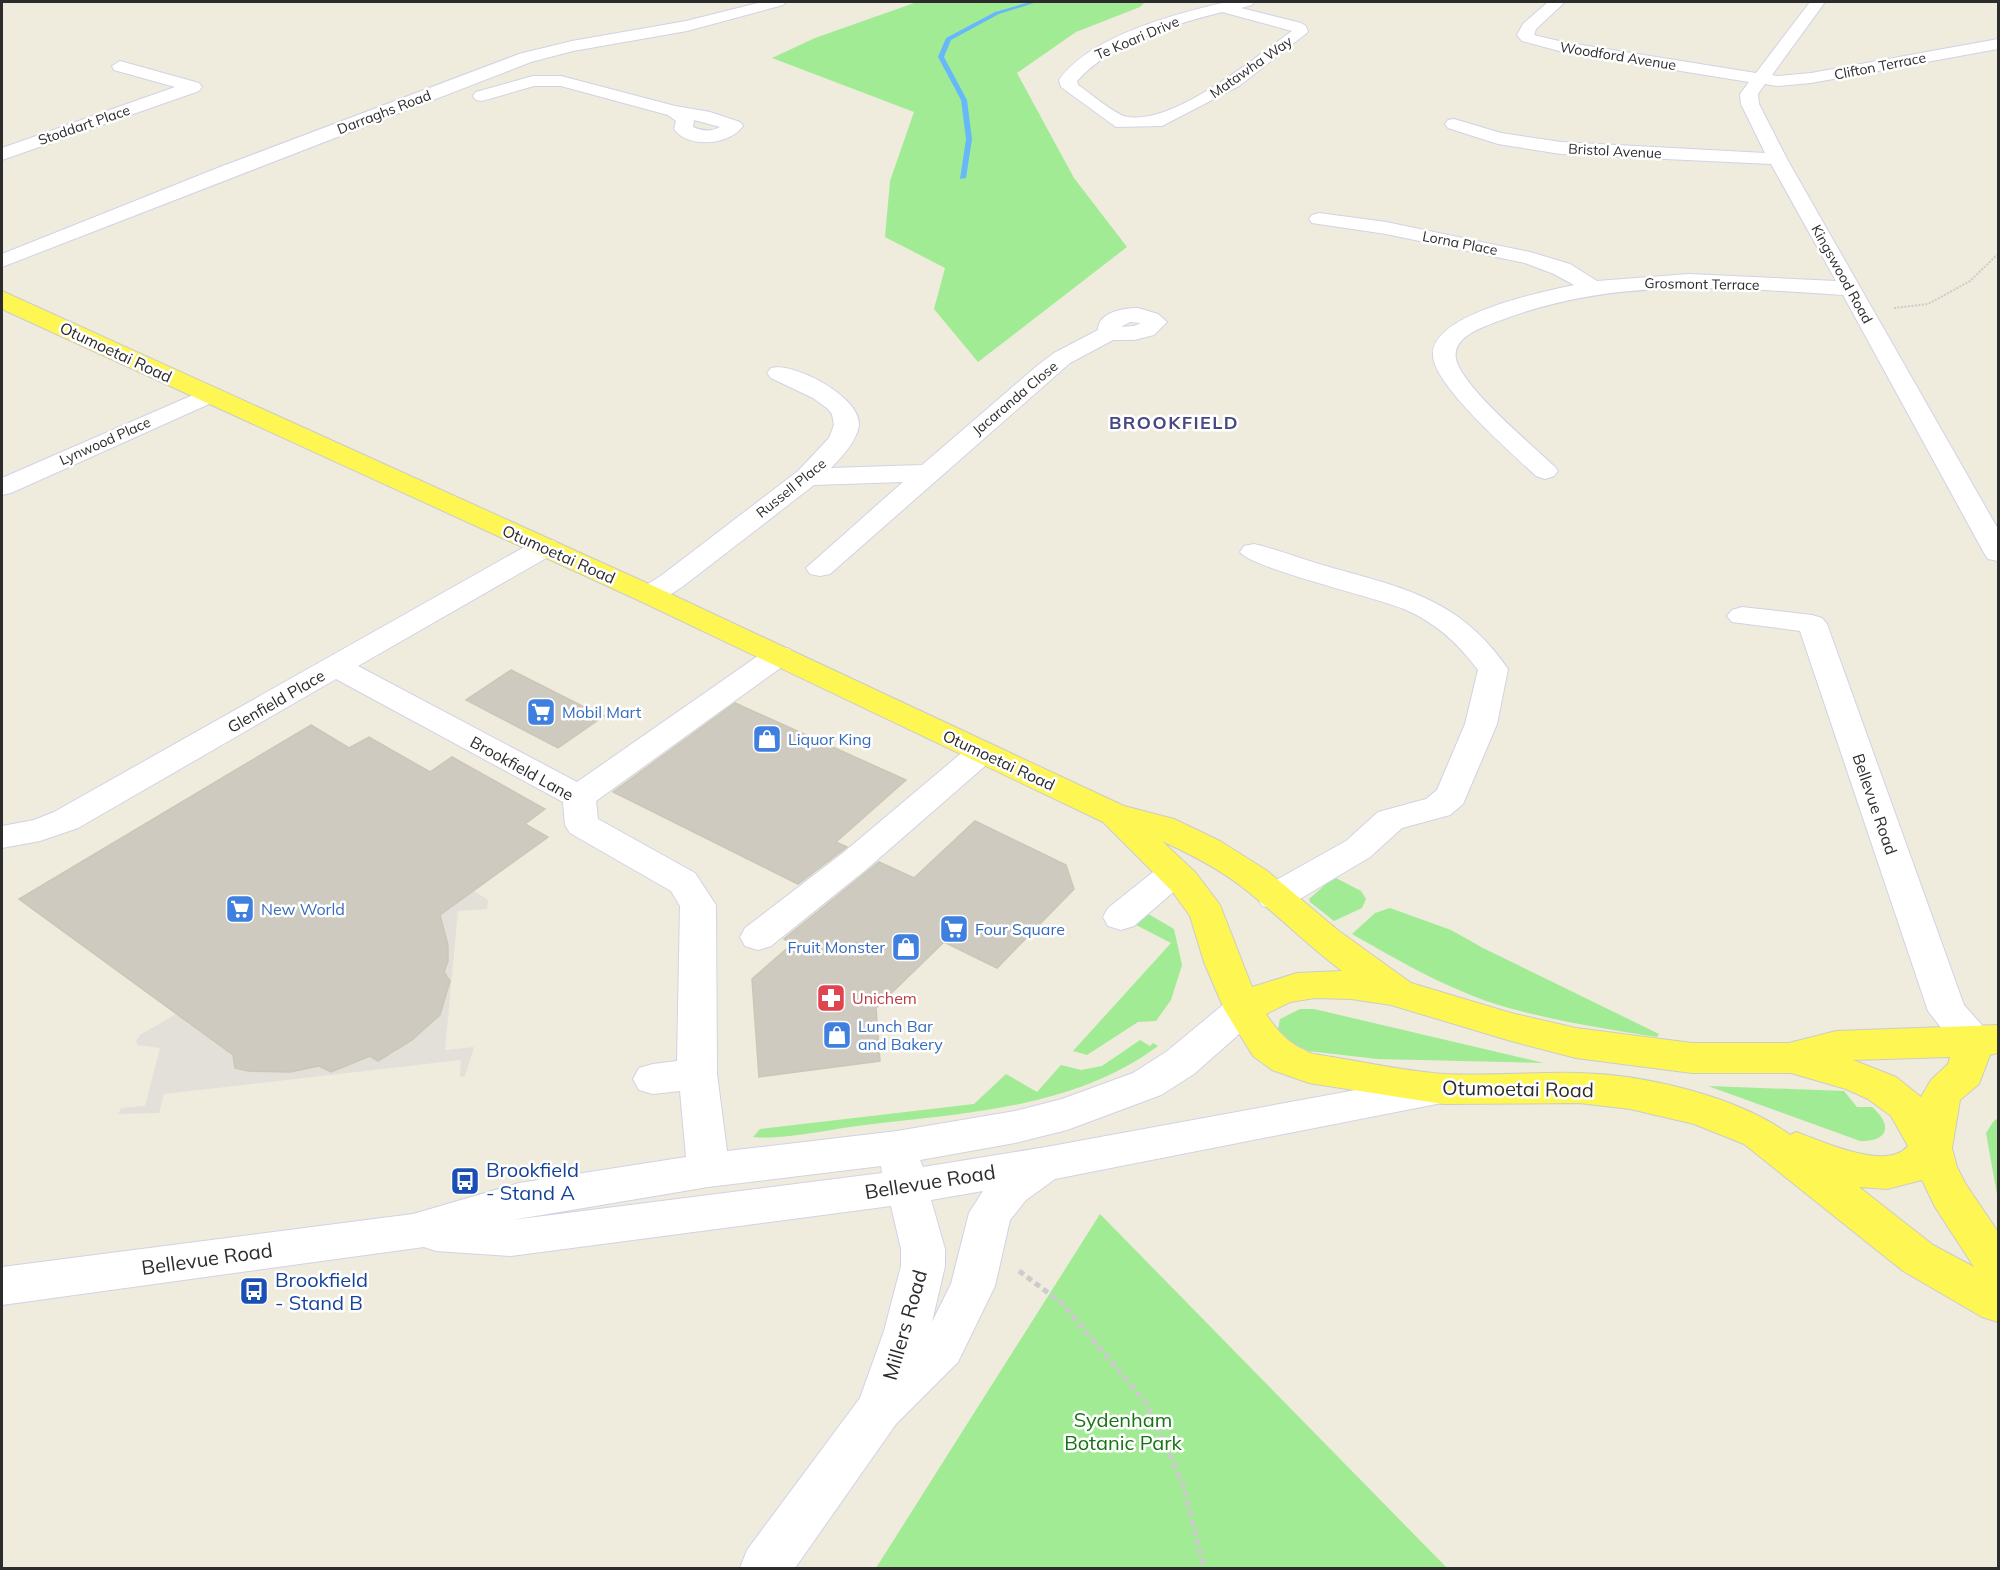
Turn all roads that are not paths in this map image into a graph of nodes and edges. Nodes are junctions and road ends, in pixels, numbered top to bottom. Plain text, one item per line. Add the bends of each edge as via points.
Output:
1 (720, 2) edge
2 (1247, 2) edge
3 (1557, 2) edge
4 (1818, 2) edge
5 (763, 3) edge
6 (1220, 7) junction
7 (566, 31) dead end
8 (1998, 44) edge
9 (120, 66) dead end
10 (1760, 79) junction
11 (422, 97) junction
12 (674, 111) dead end
13 (1122, 123) joint
14 (1454, 124) dead end
15 (2, 154) edge
16 (1778, 159) junction
17 (1319, 219) dead end
18 (2, 261) edge
19 (1593, 288) junction
20 (1851, 289) junction
21 (2, 298) edge
22 (1109, 333) dead end
23 (779, 373) dead end
24 (209, 395) junction
25 (1545, 471) dead end
26 (928, 473) junction
27 (807, 477) junction
28 (2, 487) edge
29 (545, 547) junction
30 (1254, 552) dead end
31 (1998, 553) edge
32 (820, 568) dead end
33 (650, 595) junction
34 (1742, 616) dead end
35 (779, 655) junction
36 (336, 667) junction
37 (982, 752) junction
38 (579, 797) junction
39 (1113, 814) junction
40 (2, 837) edge
41 (1174, 873) junction
42 (1275, 897) junction
43 (1121, 917) dead end
44 (758, 937) dead end
45 (1398, 993) junction
46 (1243, 1009) junction
47 (1986, 1041) edge
48 (1791, 1058) junction
49 (696, 1074) junction
50 (653, 1079) dead end
51 (1443, 1089) junction
52 (1758, 1133) junction
53 (1931, 1148) junction
54 (1046, 1164) junction
55 (902, 1167) junction
56 (708, 1170) junction
57 (964, 1176) junction
58 (990, 1213) junction
59 (413, 1232) junction
60 (1998, 1267) edge
61 (2, 1286) edge
62 (1998, 1303) edge
63 (879, 1409) junction
64 (765, 1569) edge

1 - 7 street via 648,22
2 - 6 street, Te Koari Drive
3 - 10 street, Woodford Avenue via 1529,27 1525,35 1528,38
4 - 10 street, Kingswood Road
5 - 11 street, Darraghs Road via 671,29 551,51
6 - 13 street, Te Koari Drive via 1121,43 1089,58 1073,72 1068,80 1070,87
6 - 13 street, Matawha Way via 1295,26 1300,32 1233,82 1169,119
8 - 10 street, Clifton Terrace via 1811,78
9 - 15 street, Stoddart Place via 193,87
10 - 16 street, Kingswood Road via 1748,98
11 - 12 street via 459,102 546,80
11 - 18 street, Darraghs Road
14 - 16 street, Bristol Avenue via 1498,138 1561,148
16 - 20 street, Kingswood Road
17 - 19 street, Lorna Place via 1386,228 1530,258 1562,269
19 - 20 street, Grosmont Terrace via 1691,281
19 - 25 street, Grosmont Terrace via 1480,320 1449,340 1444,350 1443,360 1462,389
20 - 31 street, Kingswood Road
21 - 24 main road, Otumoetai Road
22 - 26 street, Jacaranda Close via 1054,364
23 - 27 street, Russell Place via 813,387 844,409 844,431 838,444
24 - 28 street, Lynwood Place
24 - 29 main road, Otumoetai Road
26 - 27 street
26 - 32 street, Jacaranda Close
27 - 33 street, Russell Place
29 - 33 main road, Otumoetai Road
29 - 36 street, Glenfield Place
30 - 42 street via 1426,607 1479,647 1493,669 1481,724 1450,796 1438,807 1390,820 1358,849
33 - 35 main road, Otumoetai Road
34 - 47 street, Bellevue Road via 1812,624 1947,1011
35 - 37 main road, Otumoetai Road
35 - 38 street
36 - 38 street, Brookfield Lane
36 - 40 street, Glenfield Place via 66,820
37 - 39 main road, Otumoetai Road
37 - 44 street via 856,860
38 - 49 street, Brookfield Lane via 582,825 683,882 699,905
39 - 41 main road, Otumoetai Road
39 - 42 main road, Otumoetai Road via 1162,827 1208,849 1254,878
41 - 43 street
41 - 46 main road, Otumoetai Road via 1207,914
42 - 45 main road, Otumoetai Road
45 - 46 main road, Bellevue Road via 1342,982 1309,984 1279,989
45 - 48 main road, Otumoetai Road via 1576,1043 1692,1058
46 - 51 main road, Otumoetai Road via 1267,1046 1286,1059 1309,1068
46 - 55 street, Bellevue Road via 1180,1063 1147,1084
47 - 48 main road via 1836,1046
47 - 53 main road via 1965,1073 1944,1091 1936,1110
48 - 53 main road, Otumoetai Road via 1882,1088 1905,1105
49 - 50 street
49 - 56 street, Brookfield Lane
51 - 52 main road, Otumoetai Road via 1580,1088 1630,1093 1675,1101
51 - 54 street, Bellevue Road
52 - 53 main road via 1818,1159 1879,1173 1914,1166
52 - 62 main road, Otumoetai Road via 1918,1258
53 - 60 main road, Otumoetai Road via 1950,1196
54 - 57 street, Bellevue Road
54 - 58 street, Millers Road via 1011,1188
55 - 56 street, Bellevue Road
55 - 57 street, Bellevue Road
55 - 59 street, Bellevue Road via 511,1238
55 - 63 street, Millers Road via 924,1266 907,1331
56 - 59 street, Bellevue Road via 519,1200
57 - 58 street
58 - 63 street, Millers Road via 973,1286 942,1348
59 - 61 street, Bellevue Road
63 - 64 street, Millers Road

